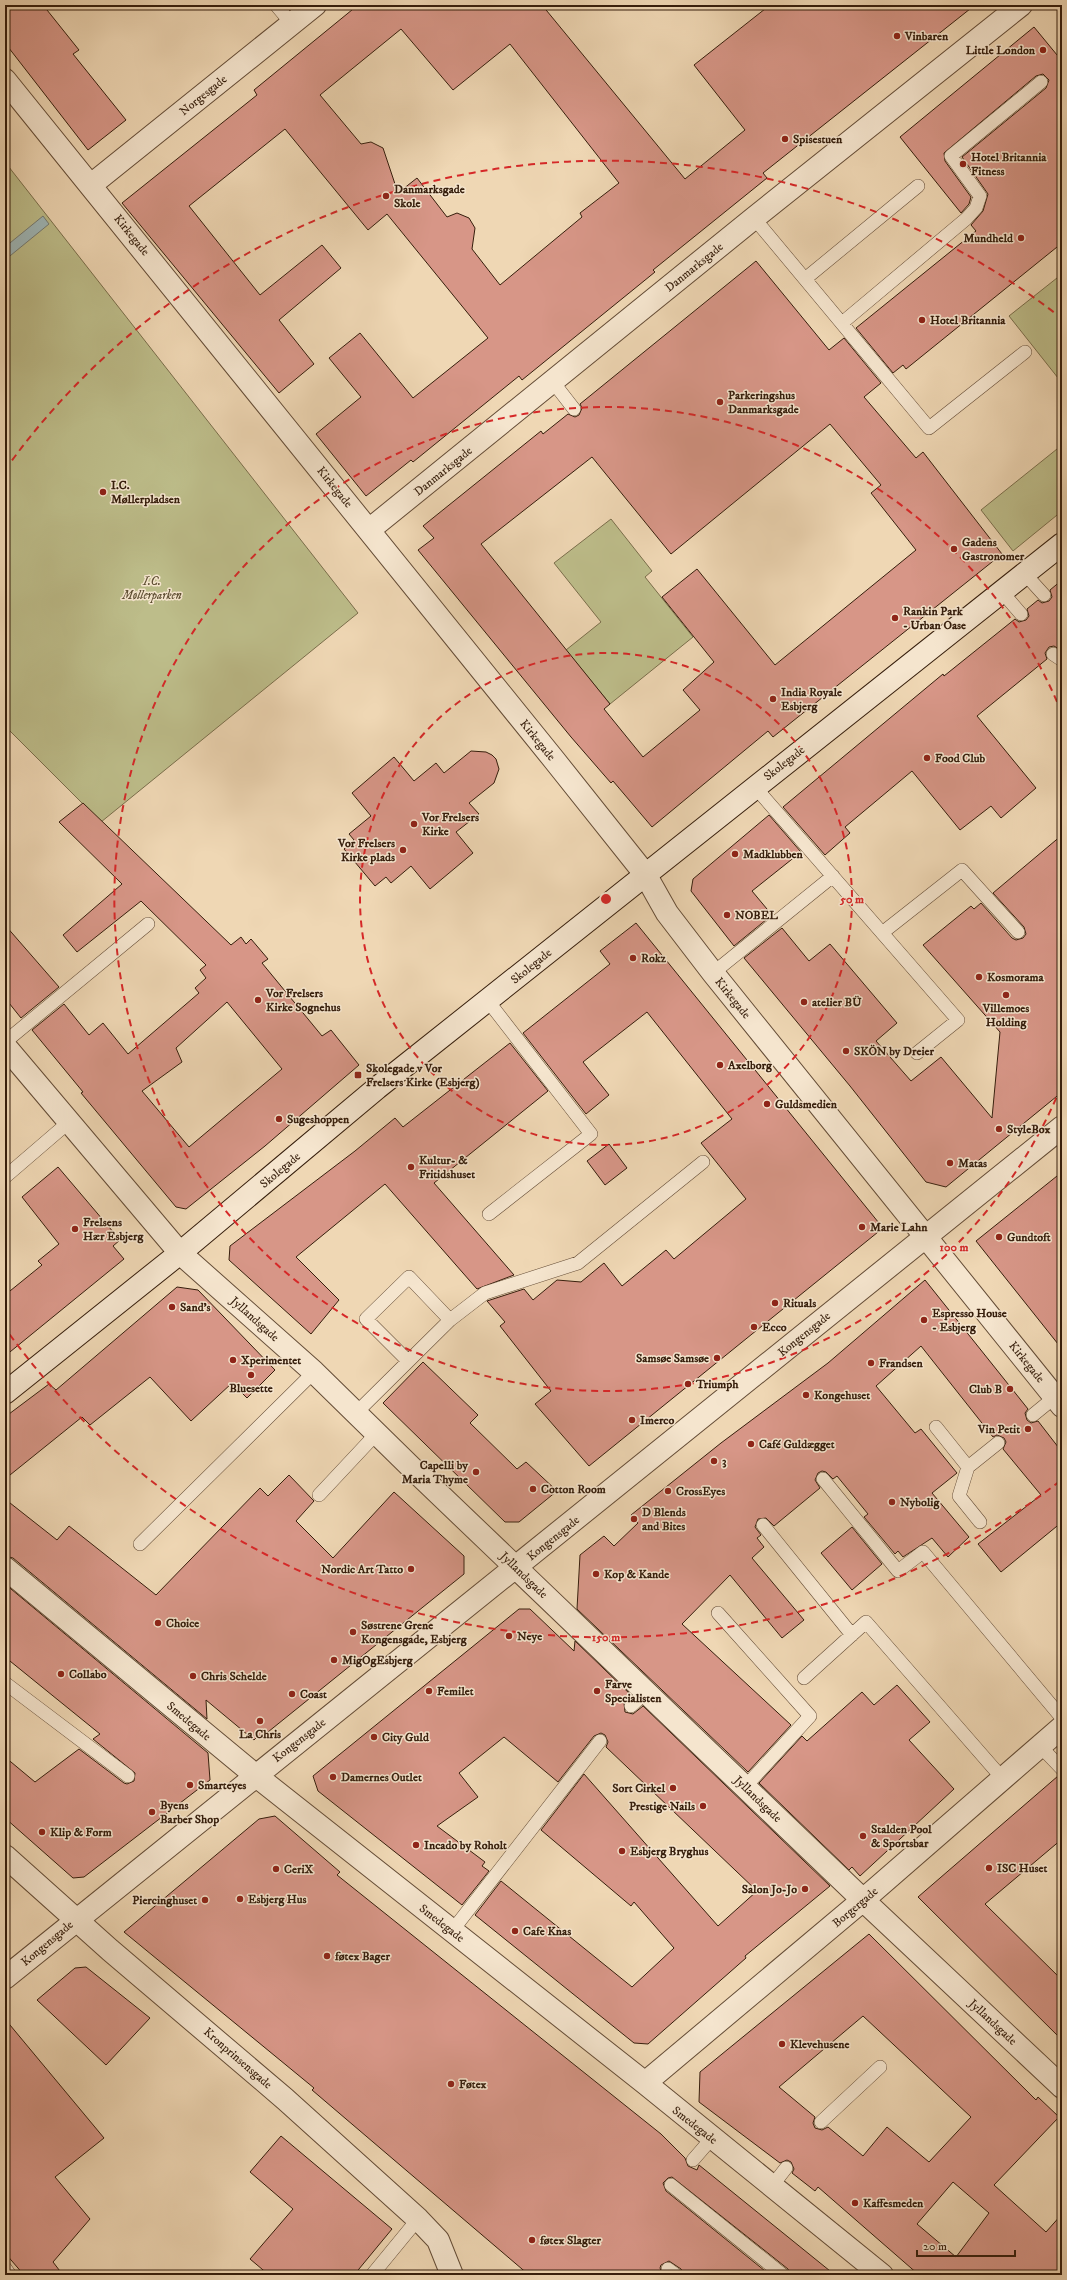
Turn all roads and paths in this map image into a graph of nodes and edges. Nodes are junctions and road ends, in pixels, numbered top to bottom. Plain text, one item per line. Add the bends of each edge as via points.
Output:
1 (276, 5) edge
2 (315, 5) edge
3 (1021, 5) edge
4 (292, 24) junction
5 (5, 80) edge
6 (1041, 82) dead end
7 (91, 184) junction
8 (918, 186) dead end
9 (754, 218) junction
10 (805, 279) junction
11 (842, 323) junction
12 (1025, 352) dead end
13 (553, 382) junction
14 (574, 409) dead end
15 (370, 530) junction
16 (1062, 544) edge
17 (1025, 574) junction
18 (1002, 592) junction
19 (1044, 595) dead end
20 (1021, 614) dead end
21 (755, 786) junction
22 (645, 874) junction
23 (833, 876) junction
24 (148, 924) dead end
25 (1018, 932) dead end
26 (882, 933) junction
27 (712, 973) junction
28 (488, 1001) junction
29 (5, 1042) edge
30 (5, 1046) edge
31 (917, 1053) dead end
32 (69, 1122) junction
33 (1062, 1126) edge
34 (703, 1162) dead end
35 (5, 1177) edge
36 (489, 1214) dead end
37 (925, 1236) junction
38 (180, 1253) junction
39 (450, 1320) junction
40 (408, 1361) junction
41 (314, 1372) junction
42 (5, 1393) edge
43 (1058, 1401) edge
44 (356, 1413) junction
45 (1032, 1415) dead end
46 (936, 1426) dead end
47 (377, 1433) junction
48 (998, 1443) dead end
49 (968, 1467) junction
50 (823, 1479) dead end
51 (319, 1495) dead end
52 (980, 1522) dead end
53 (763, 1525) dead end
54 (140, 1544) dead end
55 (5, 1568) edge
56 (516, 1568) junction
57 (718, 1613) dead end
58 (852, 1635) junction
59 (804, 1678) dead end
60 (5, 1683) edge
61 (1062, 1718) edge
62 (1062, 1728) edge
63 (600, 1740) dead end
64 (1040, 1746) junction
65 (1062, 1769) edge
66 (255, 1775) junction
67 (128, 1776) dead end
68 (1003, 1778) junction
69 (745, 1787) junction
70 (5, 1856) edge
71 (863, 1900) junction
72 (77, 1919) junction
73 (452, 1931) junction
74 (5, 1978) edge
75 (880, 2067) dead end
76 (645, 2083) junction
77 (1062, 2087) edge
78 (821, 2122) dead end
79 (712, 2138) junction
80 (693, 2160) dead end
81 (786, 2168) dead end
82 (671, 2185) dead end
83 (772, 2186) junction
84 (418, 2219) junction
85 (5, 2268) edge
86 (10, 2275) edge
87 (372, 2275) edge
88 (452, 2275) edge
89 (783, 2275) edge
90 (882, 2275) edge

1 - 4 lane
2 - 4 street, Norgesgade
3 - 9 street, Danmarksgade
4 - 7 street, Norgesgade
5 - 7 street, Kirkegade
6 - 11 lane via 951,156 980,196 976,208
7 - 15 street, Kirkegade
8 - 10 lane
9 - 10 lane
9 - 13 street, Danmarksgade
10 - 11 lane
11 - 12 lane via 929,428
13 - 14 lane
13 - 15 street, Danmarksgade
15 - 22 street, Kirkegade
16 - 17 street, Skolegade
17 - 18 street, Skolegade
17 - 19 lane
18 - 20 lane
18 - 21 street, Skolegade
21 - 22 street, Skolegade
21 - 23 lane
22 - 27 street, Kirkegade via 667,913
22 - 28 street, Skolegade
23 - 26 lane
23 - 27 lane
24 - 29 lane
25 - 26 lane via 962,870
26 - 31 lane via 958,1020
27 - 37 street, Kirkegade
28 - 36 lane via 591,1134
28 - 38 street, Skolegade via 377,1088
30 - 32 street, Jyllandsgade
32 - 35 lane
32 - 38 street, Jyllandsgade
33 - 37 street, Kongensgade
34 - 39 lane via 578,1263 485,1293
37 - 43 street, Kirkegade
37 - 56 street, Kongensgade
38 - 41 street, Jyllandsgade
38 - 42 street, Skolegade
39 - 40 lane
39 - 40 lane via 409,1277 366,1319
40 - 44 lane
41 - 44 street, Jyllandsgade
41 - 54 lane
43 - 45 lane
44 - 47 street, Jyllandsgade
46 - 49 lane
47 - 51 lane
47 - 56 street, Jyllandsgade
48 - 49 lane
49 - 52 lane via 959,1496
50 - 61 lane via 898,1571 923,1552
53 - 58 lane
55 - 66 street, Smedegade
56 - 66 street, Kongensgade
56 - 69 street, Jyllandsgade via 639,1695
57 - 69 lane via 810,1716
58 - 59 lane
58 - 68 lane via 866,1622
60 - 67 lane
62 - 64 street, Borgergade
63 - 73 lane
64 - 65 lane
64 - 68 street, Borgergade
66 - 72 street, Kongensgade
66 - 73 street, Smedegade
68 - 71 street, Borgergade
69 - 71 street, Jyllandsgade
70 - 72 street, Kronprinsensgade
71 - 76 street, Borgergade
71 - 77 street, Jyllandsgade
72 - 74 street, Kongensgade
72 - 84 street, Kronprinsensgade via 285,2099
73 - 76 street, Smedegade
75 - 78 lane
76 - 79 street, Smedegade
79 - 80 lane
79 - 83 street, Smedegade
81 - 83 lane
82 - 89 lane
83 - 90 street, Smedegade
84 - 87 lane
84 - 88 street, Kronprinsensgade via 438,2240
85 - 86 lane

